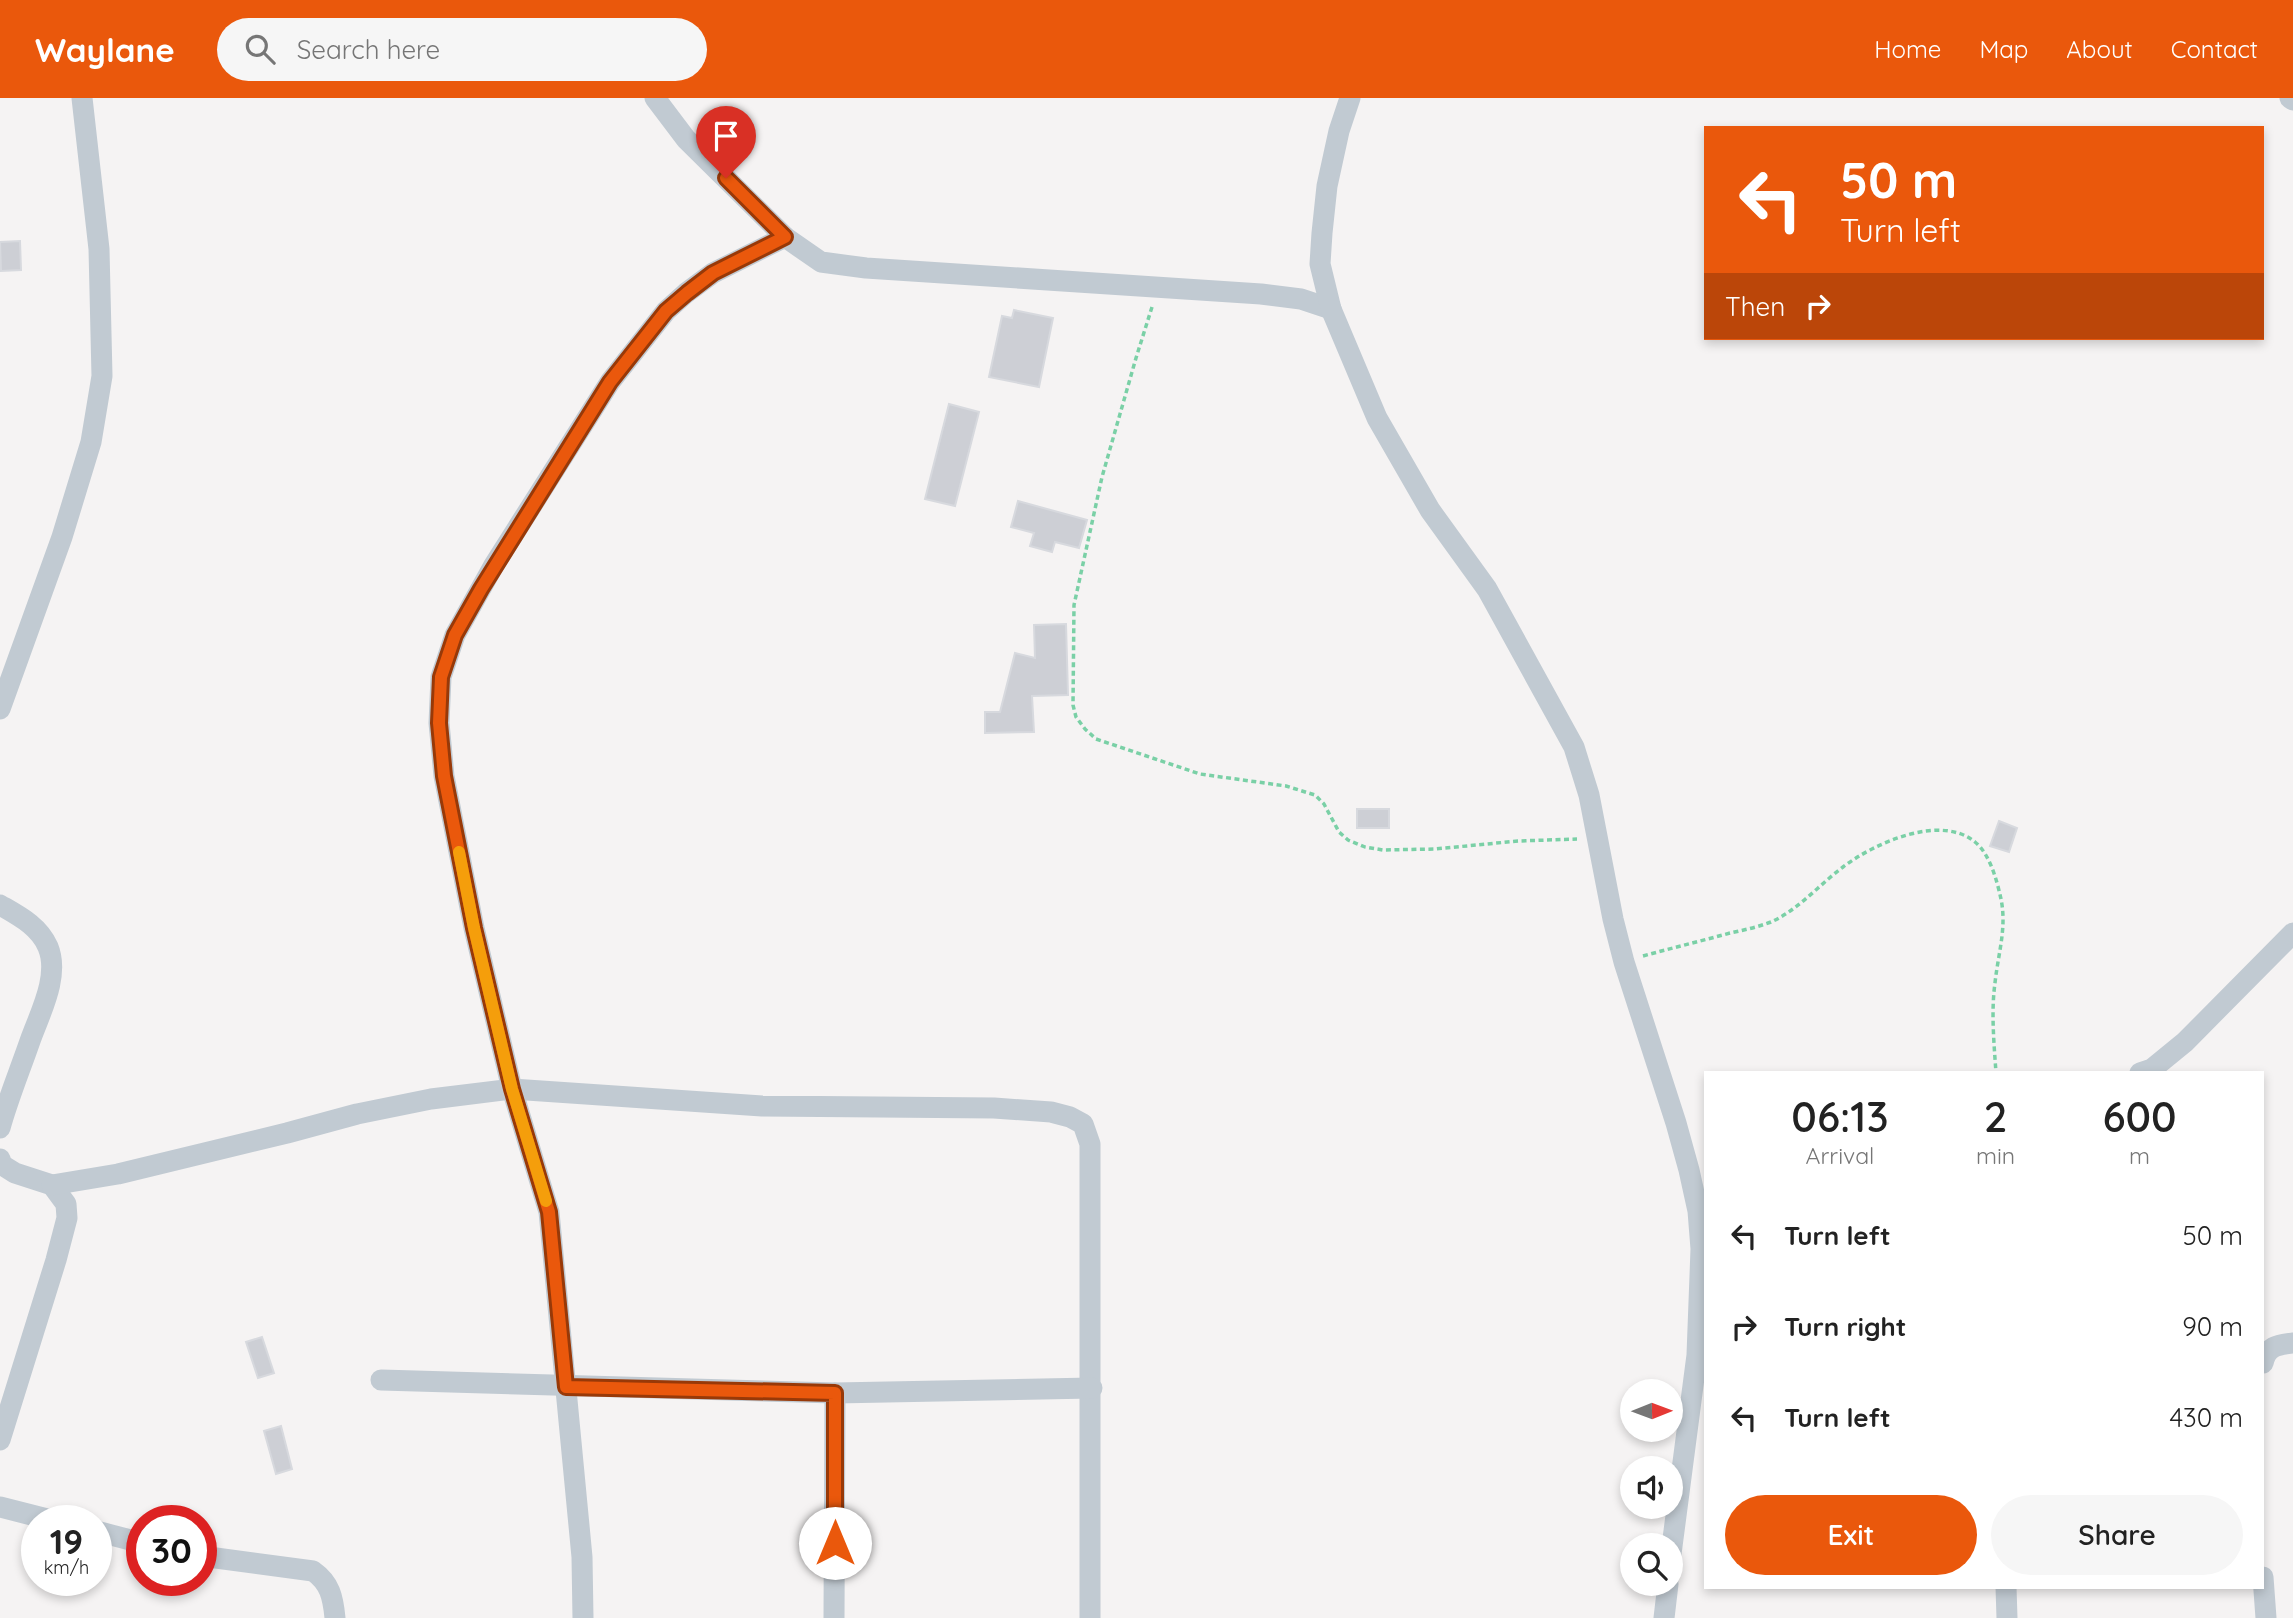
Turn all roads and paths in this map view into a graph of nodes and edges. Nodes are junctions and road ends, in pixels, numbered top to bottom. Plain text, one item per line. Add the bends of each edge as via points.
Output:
1 (82, 98) edge
2 (655, 98) edge
3 (1350, 98) edge
4 (785, 237) junction
5 (1159, 288) junction
6 (1331, 309) junction
7 (0, 709) edge
8 (1598, 838) junction
9 (0, 905) edge
10 (2293, 933) edge
11 (1624, 962) junction
12 (1996, 1071) edge
13 (2146, 1071) edge
14 (512, 1089) junction
15 (0, 1128) edge
16 (0, 1159) edge
17 (52, 1185) junction
18 (1702, 1211) edge
19 (2293, 1343) edge
20 (2264, 1358) edge
21 (381, 1380) dead end
22 (566, 1387) junction
23 (1092, 1388) junction
24 (835, 1393) junction
25 (1698, 1419) edge
26 (0, 1440) edge
27 (0, 1507) edge
28 (21, 1512) edge
29 (1675, 1533) edge
30 (217, 1558) edge
31 (2006, 1589) edge
32 (2264, 1589) edge
33 (1667, 1596) edge
34 (335, 1618) edge
35 (583, 1618) edge
36 (834, 1618) edge
37 (1090, 1618) edge
38 (1664, 1618) edge
39 (2007, 1618) edge
40 (2266, 1618) edge

1 - 7 street via 99,249 102,376 84,466
2 - 4 street via 686,139
3 - 6 street via 1327,186 1322,233 1320,264
4 - 5 street via 821,262
4 - 14 street via 713,273 666,311 610,382 494,565 455,635 441,677 444,776
5 - 6 street via 1261,294
5 - 8 path via 1102,477 1074,605 1073,705 1085,729 1096,739 1181,768 1303,790 1324,804 1339,832 1365,847 1436,849
6 - 8 street via 1377,418 1430,510 1487,589 1574,747
8 - 11 street
9 - 15 street via 41,934 52,967 50,985
10 - 13 street via 2185,1042
11 - 12 path via 1771,922 1845,865 1885,842 1915,833 1964,834 1986,857 2002,901 2003,935 1993,1000
11 - 18 street
14 - 17 street via 357,1114 130,1171
14 - 22 street via 549,1212
14 - 23 street via 762,1106 994,1108 1070,1117 1083,1125 1090,1144
16 - 17 street via 15,1173
17 - 26 street via 66,1204 65,1227
18 - 25 street
19 - 20 street via 2270,1348
21 - 22 street
22 - 24 street
22 - 35 street
23 - 24 street
23 - 37 street
24 - 36 street
25 - 29 street
27 - 28 street
30 - 34 street via 313,1571 325,1579 331,1591
31 - 39 street
32 - 40 street
33 - 38 street

